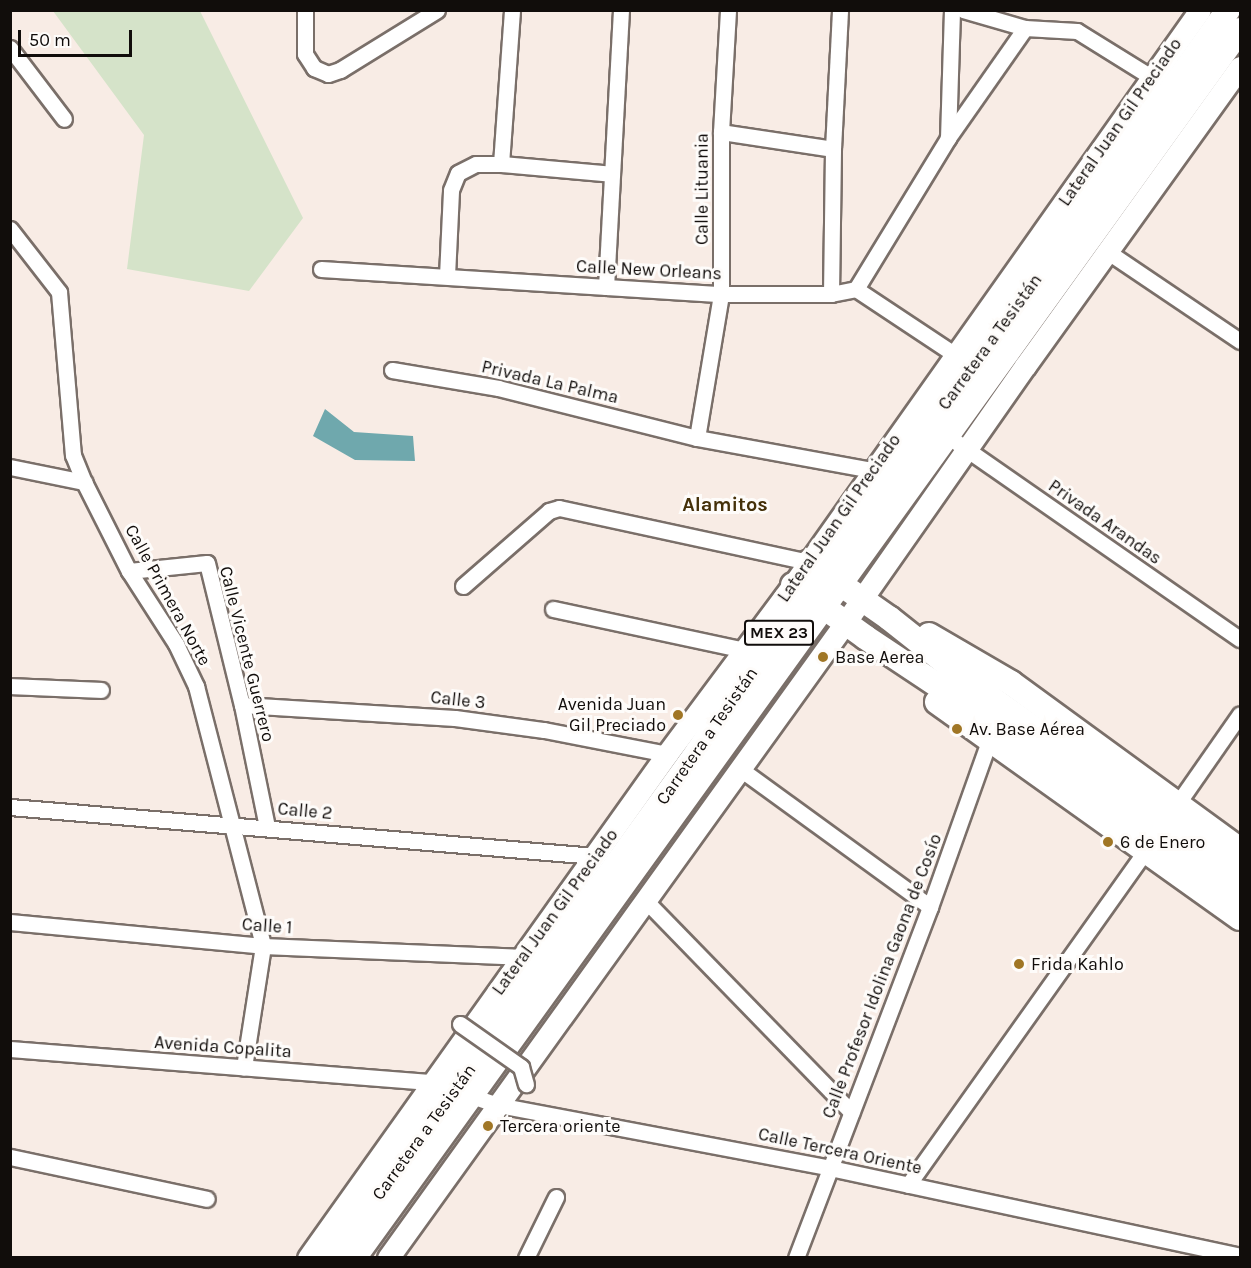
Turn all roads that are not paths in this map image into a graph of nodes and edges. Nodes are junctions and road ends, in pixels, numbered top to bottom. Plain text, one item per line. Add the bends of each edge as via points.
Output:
1 (305, 10) edge
2 (437, 10) edge
3 (512, 10) edge
4 (621, 10) edge
5 (728, 10) edge
6 (840, 10) edge
7 (952, 10) edge
8 (963, 10) edge
9 (1200, 10) edge
10 (1228, 10) edge
11 (1025, 28) junction
12 (1240, 30) edge
13 (10, 48) edge
14 (1240, 66) edge
15 (1151, 77) junction
16 (64, 119) dead end
17 (721, 132) junction
18 (948, 138) junction
19 (833, 149) junction
20 (501, 164) junction
21 (612, 174) junction
22 (10, 229) edge
23 (1108, 252) junction
24 (321, 269) dead end
25 (447, 276) junction
26 (606, 287) junction
27 (856, 289) junction
28 (721, 294) junction
29 (831, 294) junction
30 (1240, 341) edge
31 (954, 354) junction
32 (392, 370) dead end
33 (697, 438) junction
34 (958, 444) junction
35 (10, 467) edge
36 (872, 470) junction
37 (84, 482) junction
38 (129, 571) junction
39 (825, 573) junction
40 (463, 586) dead end
41 (809, 596) junction
42 (861, 599) junction
43 (553, 609) dead end
44 (890, 618) junction
45 (845, 622) junction
46 (865, 637) junction
47 (1240, 639) edge
48 (744, 650) junction
49 (10, 686) edge
50 (101, 690) dead end
51 (242, 705) junction
52 (1240, 714) edge
53 (989, 741) junction
54 (667, 754) junction
55 (739, 768) junction
56 (1178, 803) junction
57 (10, 807) edge
58 (232, 825) junction
59 (267, 827) junction
60 (1146, 850) junction
61 (1240, 850) edge
62 (595, 856) junction
63 (1240, 876) edge
64 (1240, 897) edge
65 (645, 900) junction
66 (930, 907) junction
67 (1240, 918) edge
68 (10, 922) edge
69 (262, 946) junction
70 (522, 957) junction
71 (460, 1024) dead end
72 (10, 1049) edge
73 (244, 1068) junction
74 (526, 1084) dead end
75 (454, 1089) junction
76 (498, 1105) junction
77 (851, 1112) junction
78 (10, 1157) edge
79 (830, 1168) junction
80 (908, 1185) junction
81 (556, 1197) dead end
82 (207, 1199) dead end
83 (1240, 1256) edge
84 (308, 1257) edge
85 (332, 1257) edge
86 (354, 1257) edge
87 (388, 1257) edge
88 (526, 1257) edge
89 (796, 1257) edge

1 - 2 street via 305,54 314,68 328,74
3 - 20 street
4 - 21 street
5 - 17 street, Calle Lituania
6 - 19 street
7 - 18 street
8 - 11 street
9 - 15 main road, Lateral Juan Gil Preciado
10 - 39 main road, Carretera a Tesistán / MEX 23
11 - 15 street via 1077,31
11 - 18 street
12 - 34 main road, Carretera a Tesistán / MEX 23
13 - 16 street
14 - 23 main road
15 - 31 main road, Lateral Juan Gil Preciado
17 - 19 street
17 - 28 street, Calle Lituania
18 - 27 street
19 - 29 street
20 - 21 street
20 - 25 street via 476,164 458,173 451,190
21 - 26 street
22 - 37 street, Calle Primera Norte via 59,292 73,455
23 - 30 street
23 - 34 main road
24 - 25 street, Calle New Orleans
25 - 26 street, Calle New Orleans
26 - 28 street, Calle New Orleans
27 - 29 street, Calle New Orleans
27 - 31 street
28 - 29 street, Calle New Orleans
28 - 33 street, Calle Lituania
31 - 36 main road, Lateral Juan Gil Preciado
32 - 33 street, Privada La Palma via 498,388
33 - 36 street, Privada La Palma
34 - 39 main road, Carretera a Tesistán / MEX 23
34 - 42 main road
34 - 47 street, Privada Arandas
35 - 37 street
36 - 39 main road, Lateral Juan Gil Preciado
37 - 38 street, Calle Primera Norte
38 - 51 street, Calle Vicente Guerrero via 207,563
38 - 58 street, Calle Primera Norte via 176,644 196,686
39 - 40 street via 559,508 549,511
39 - 41 main road, Carretera a Tesistán / MEX 23
39 - 42 main road
41 - 45 main road
41 - 48 main road, Lateral Juan Gil Preciado
41 - 75 main road, Carretera a Tesistán / MEX 23 via 773,640 698,751
42 - 44 main road
42 - 45 main road
43 - 48 street
44 - 56 main road via 934,638 1011,683
44 - 63 main road via 976,687
45 - 46 main road
45 - 55 main road
46 - 53 main road via 888,665
46 - 64 main road via 1005,730
48 - 54 main road, Lateral Juan Gil Preciado
49 - 50 street
51 - 54 street, Calle 3 via 455,718 544,730
51 - 59 street, Calle Vicente Guerrero
52 - 56 street
53 - 60 main road
53 - 66 street, Calle Profesor Idolina Gaona de Cosío
54 - 62 main road, Lateral Juan Gil Preciado
55 - 65 main road
55 - 66 street
56 - 61 main road
57 - 58 street, Calle 2
58 - 59 street, Calle 2
58 - 69 street, Calle Primera Norte
59 - 62 street, Calle 2
60 - 67 main road
60 - 80 street
62 - 70 main road, Lateral Juan Gil Preciado
65 - 76 main road
65 - 77 street
66 - 77 street, Calle Profesor Idolina Gaona de Cosío
68 - 69 street, Calle 1
69 - 70 street, Calle 1
69 - 73 street, Calle Primera Norte
70 - 75 main road, Lateral Juan Gil Preciado
71 - 74 street, bridge via 521,1067
72 - 73 street, Avenida Copalita
73 - 75 street, Avenida Copalita
75 - 76 street, Calle Tercera Oriente
75 - 84 main road, Lateral Juan Gil Preciado
75 - 85 main road, Carretera a Tesistán / MEX 23
75 - 86 main road, Carretera a Tesistán / MEX 23
76 - 79 street, Calle Tercera Oriente
76 - 87 main road
77 - 79 street, Calle Profesor Idolina Gaona de Cosío
78 - 82 street
79 - 80 street, Calle Tercera Oriente
79 - 89 street, Calle Profesor Idolina Gaona de Cosío
80 - 83 street, Calle Tercera Oriente
81 - 88 street

